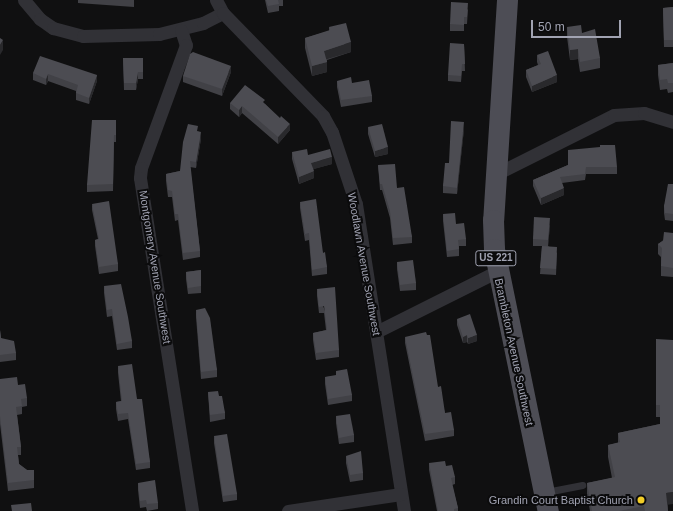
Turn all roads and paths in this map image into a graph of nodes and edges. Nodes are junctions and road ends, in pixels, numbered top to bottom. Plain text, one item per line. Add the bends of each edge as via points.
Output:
1 (24, 0) edge
2 (216, 0) edge
3 (507, 0) edge
4 (223, 13) junction
5 (181, 30) junction
6 (673, 122) edge
7 (496, 174) junction
8 (498, 271) junction
9 (376, 332) junction
10 (582, 485) dead end
11 (401, 494) junction
12 (546, 502) edge
13 (192, 511) edge
14 (288, 511) edge
15 (404, 511) edge

1 - 5 street via 40,19 68,34 121,37
2 - 4 street
3 - 7 main road, Brambleton Avenue Southwest / US 221
4 - 5 street
4 - 9 street, Woodlawn Avenue Southwest via 323,116 332,132 356,204
5 - 13 street, Montgomery Avenue Southwest via 186,44 141,168 140,178
6 - 7 street via 644,113 614,115
7 - 8 main road, Brambleton Avenue Southwest / US 221 via 493,220
8 - 9 street
8 - 12 main road, Brambleton Avenue Southwest / US 221
9 - 11 street, Woodlawn Avenue Southwest
10 - 12 lane
11 - 14 street
11 - 15 street, Woodlawn Avenue Southwest

